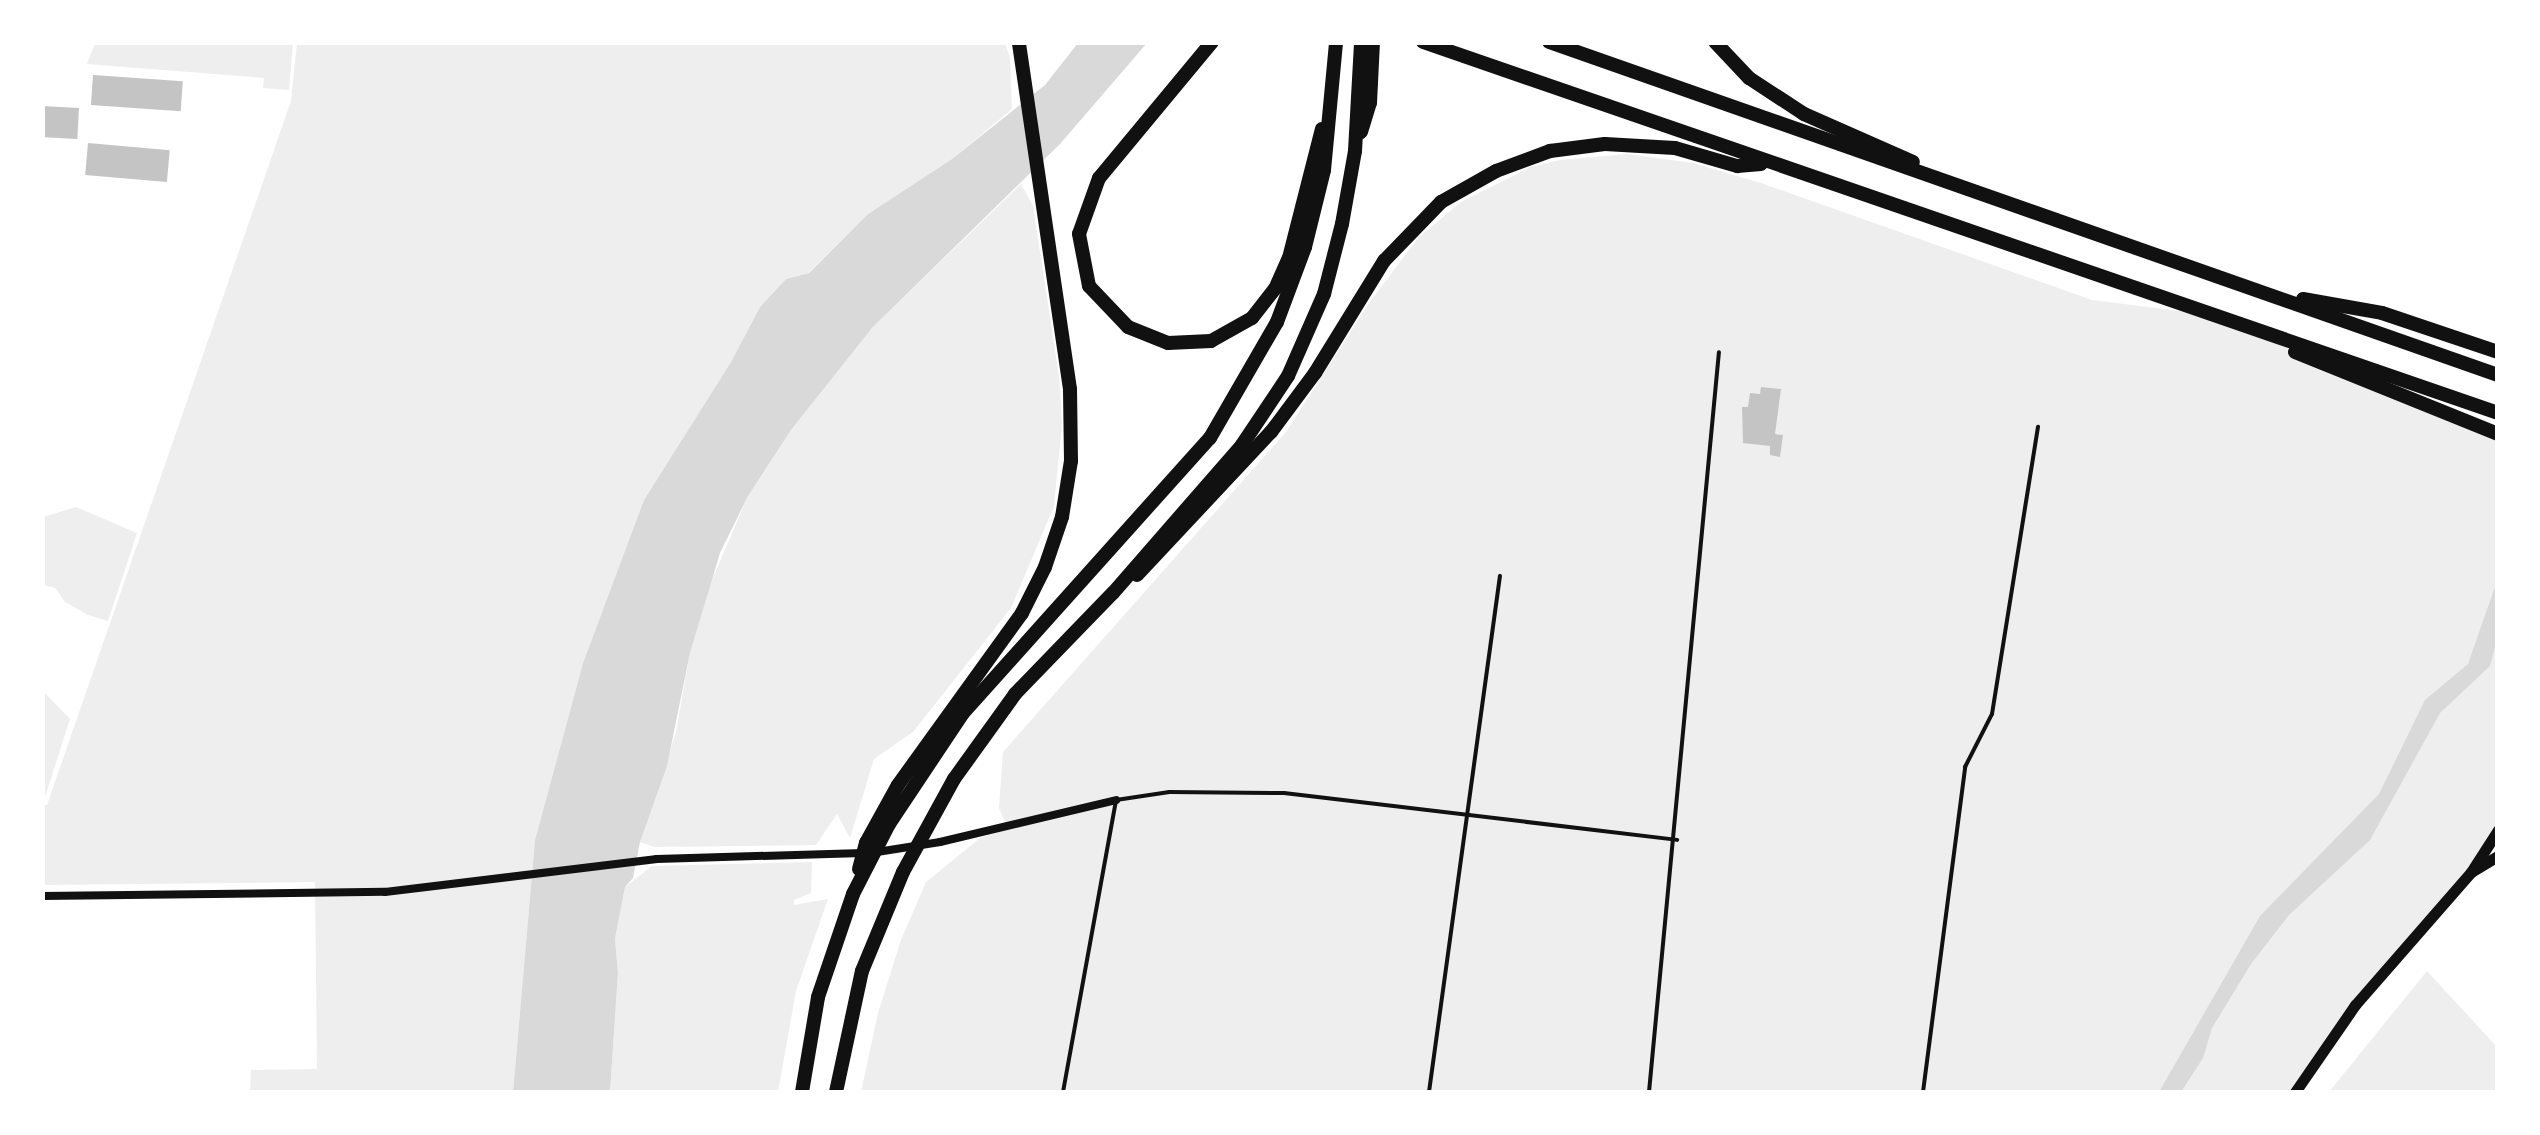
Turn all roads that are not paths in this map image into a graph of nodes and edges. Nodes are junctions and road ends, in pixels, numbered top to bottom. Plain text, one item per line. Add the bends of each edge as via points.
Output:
1 (1212, 42) edge
2 (1336, 42) edge
3 (1361, 42) edge
4 (1373, 42) edge
5 (1424, 42) edge
6 (1549, 42) edge
7 (1715, 42) edge
8 (1020, 47) edge
9 (1366, 71) junction
10 (1333, 85) junction
11 (1767, 164) junction
12 (1960, 186) junction
13 (2263, 292) junction
14 (2212, 315) junction
15 (1719, 352) dead end
16 (2498, 352) edge
17 (2498, 374) edge
18 (2498, 413) edge
19 (2038, 427) dead end
20 (2498, 434) edge
21 (1500, 576) dead end
22 (1114, 593) junction
23 (1116, 800) junction
24 (1467, 814) junction
25 (2498, 830) edge
26 (1676, 840) junction
27 (2498, 856) edge
28 (2471, 872) junction
29 (853, 894) junction
30 (42, 896) edge
31 (802, 1092) edge
32 (836, 1092) edge
33 (1063, 1092) edge
34 (1429, 1092) edge
35 (1650, 1092) edge
36 (1923, 1092) edge
37 (2294, 1092) edge

1 - 10 highway via 1099,178 1079,234 1089,286 1128,326 1168,343 1212,341 1252,318 1275,289 1300,222
2 - 10 highway
3 - 9 highway
4 - 9 highway
5 - 11 highway
6 - 12 highway
7 - 12 highway via 1750,78 1804,114
8 - 29 highway via 1070,389 1071,461 1062,517 1022,613 890,799 866,843
9 - 22 highway via 1370,104 1342,224 1324,294 1288,376 1242,444
10 - 29 highway via 1324,170 1305,247 1239,393 1178,478 964,713 888,824
11 - 14 highway
11 - 22 highway via 1736,166 1675,148 1605,144 1550,151 1496,170 1441,202 1384,261 1271,432 1153,564
12 - 13 highway
13 - 16 highway via 2382,313
13 - 17 highway
14 - 18 highway
14 - 20 highway
15 - 26 lane
19 - 36 lane via 1992,714 1966,767
21 - 24 lane
22 - 32 highway via 1015,694 920,841 862,971
23 - 24 lane via 1246,791
23 - 30 street via 893,850 657,859 385,892
23 - 33 lane
24 - 26 lane
24 - 34 lane
25 - 28 main road
26 - 35 lane
27 - 28 main road
28 - 37 main road via 2354,1006
29 - 31 highway via 818,997

